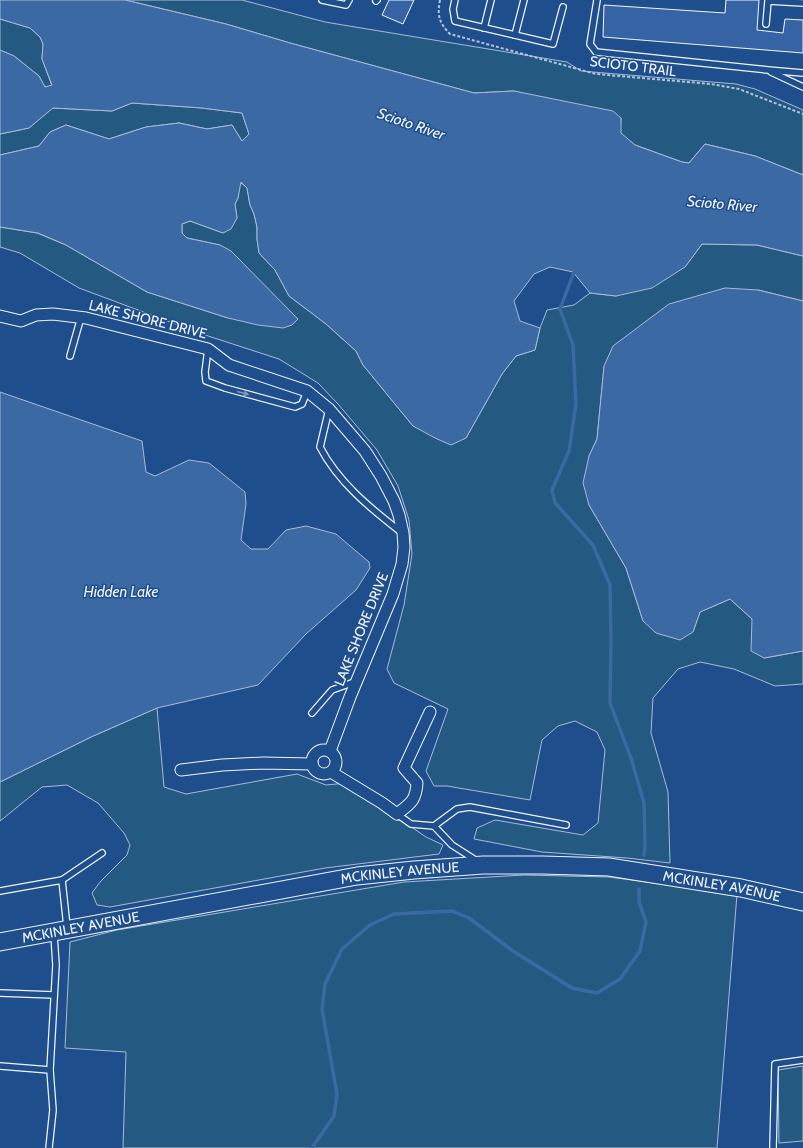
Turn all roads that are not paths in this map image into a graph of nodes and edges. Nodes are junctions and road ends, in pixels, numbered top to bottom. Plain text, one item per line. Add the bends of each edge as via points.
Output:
1 (322, 0) edge
2 (455, 0) edge
3 (491, 0) edge
4 (524, 0) edge
5 (597, 0) edge
6 (348, 2) edge
7 (803, 3) edge
8 (563, 7) dead end
9 (766, 24) dead end
10 (484, 28) junction
11 (515, 35) junction
12 (768, 70) junction
13 (803, 73) edge
14 (803, 87) edge
15 (0, 316) edge
16 (81, 317) junction
17 (208, 349) junction
18 (70, 356) dead end
19 (308, 391) junction
20 (329, 409) junction
21 (403, 533) junction
22 (357, 681) junction
23 (430, 712) dead end
24 (312, 713) dead end
25 (330, 751) junction
26 (312, 764) junction
27 (182, 770) dead end
28 (331, 772) junction
29 (397, 814) junction
30 (566, 825) dead end
31 (434, 826) junction
32 (102, 853) dead end
33 (483, 865) junction
34 (62, 880) junction
35 (0, 891) edge
36 (803, 902) edge
37 (60, 931) junction
38 (0, 942) edge
39 (0, 993) edge
40 (54, 995) junction
41 (803, 1060) edge
42 (0, 1066) edge
43 (50, 1070) junction
44 (49, 1148) edge
45 (773, 1148) edge

1 - 6 lane
2 - 10 lane via 455,21
3 - 10 lane
4 - 11 lane
5 - 12 lane via 590,44 596,52
7 - 9 lane via 768,1
8 - 11 lane via 553,44
10 - 11 lane
12 - 13 lane
12 - 14 lane
15 - 16 street, LAKE SHORE DRIVE via 21,321 36,315
16 - 17 street, LAKE SHORE DRIVE
16 - 18 lane
17 - 19 street, LAKE SHORE DRIVE via 229,365
17 -> 19 lane via 206,381 295,407 302,404
19 - 20 street, LAKE SHORE DRIVE
20 - 21 street, LAKE SHORE DRIVE via 365,451 381,476 394,501
20 - 21 lane via 320,447 325,457 350,488
21 - 22 street, LAKE SHORE DRIVE via 402,564 394,594
22 - 24 lane via 332,690
22 - 25 street, LAKE SHORE DRIVE
23 - 29 street via 404,768 417,783 417,792 413,802
25 - 26 street via 325,749 316,752
25 - 28 street via 336,761
26 - 27 street via 263,763
26 - 28 street via 319,773
28 - 29 street
29 - 31 lane via 411,824
30 - 31 lane via 470,807 457,810
31 - 33 lane via 452,845
32 - 34 lane
33 - 36 main road, MCKINLEY AVENUE via 609,867 741,888
33 - 37 main road, MCKINLEY AVENUE via 357,876
34 - 35 lane
34 - 37 lane
37 - 38 main road, MCKINLEY AVENUE
37 - 40 lane
39 - 40 lane
40 - 43 lane
41 - 45 lane via 775,1064
42 - 43 lane
43 - 44 lane via 52,1110

